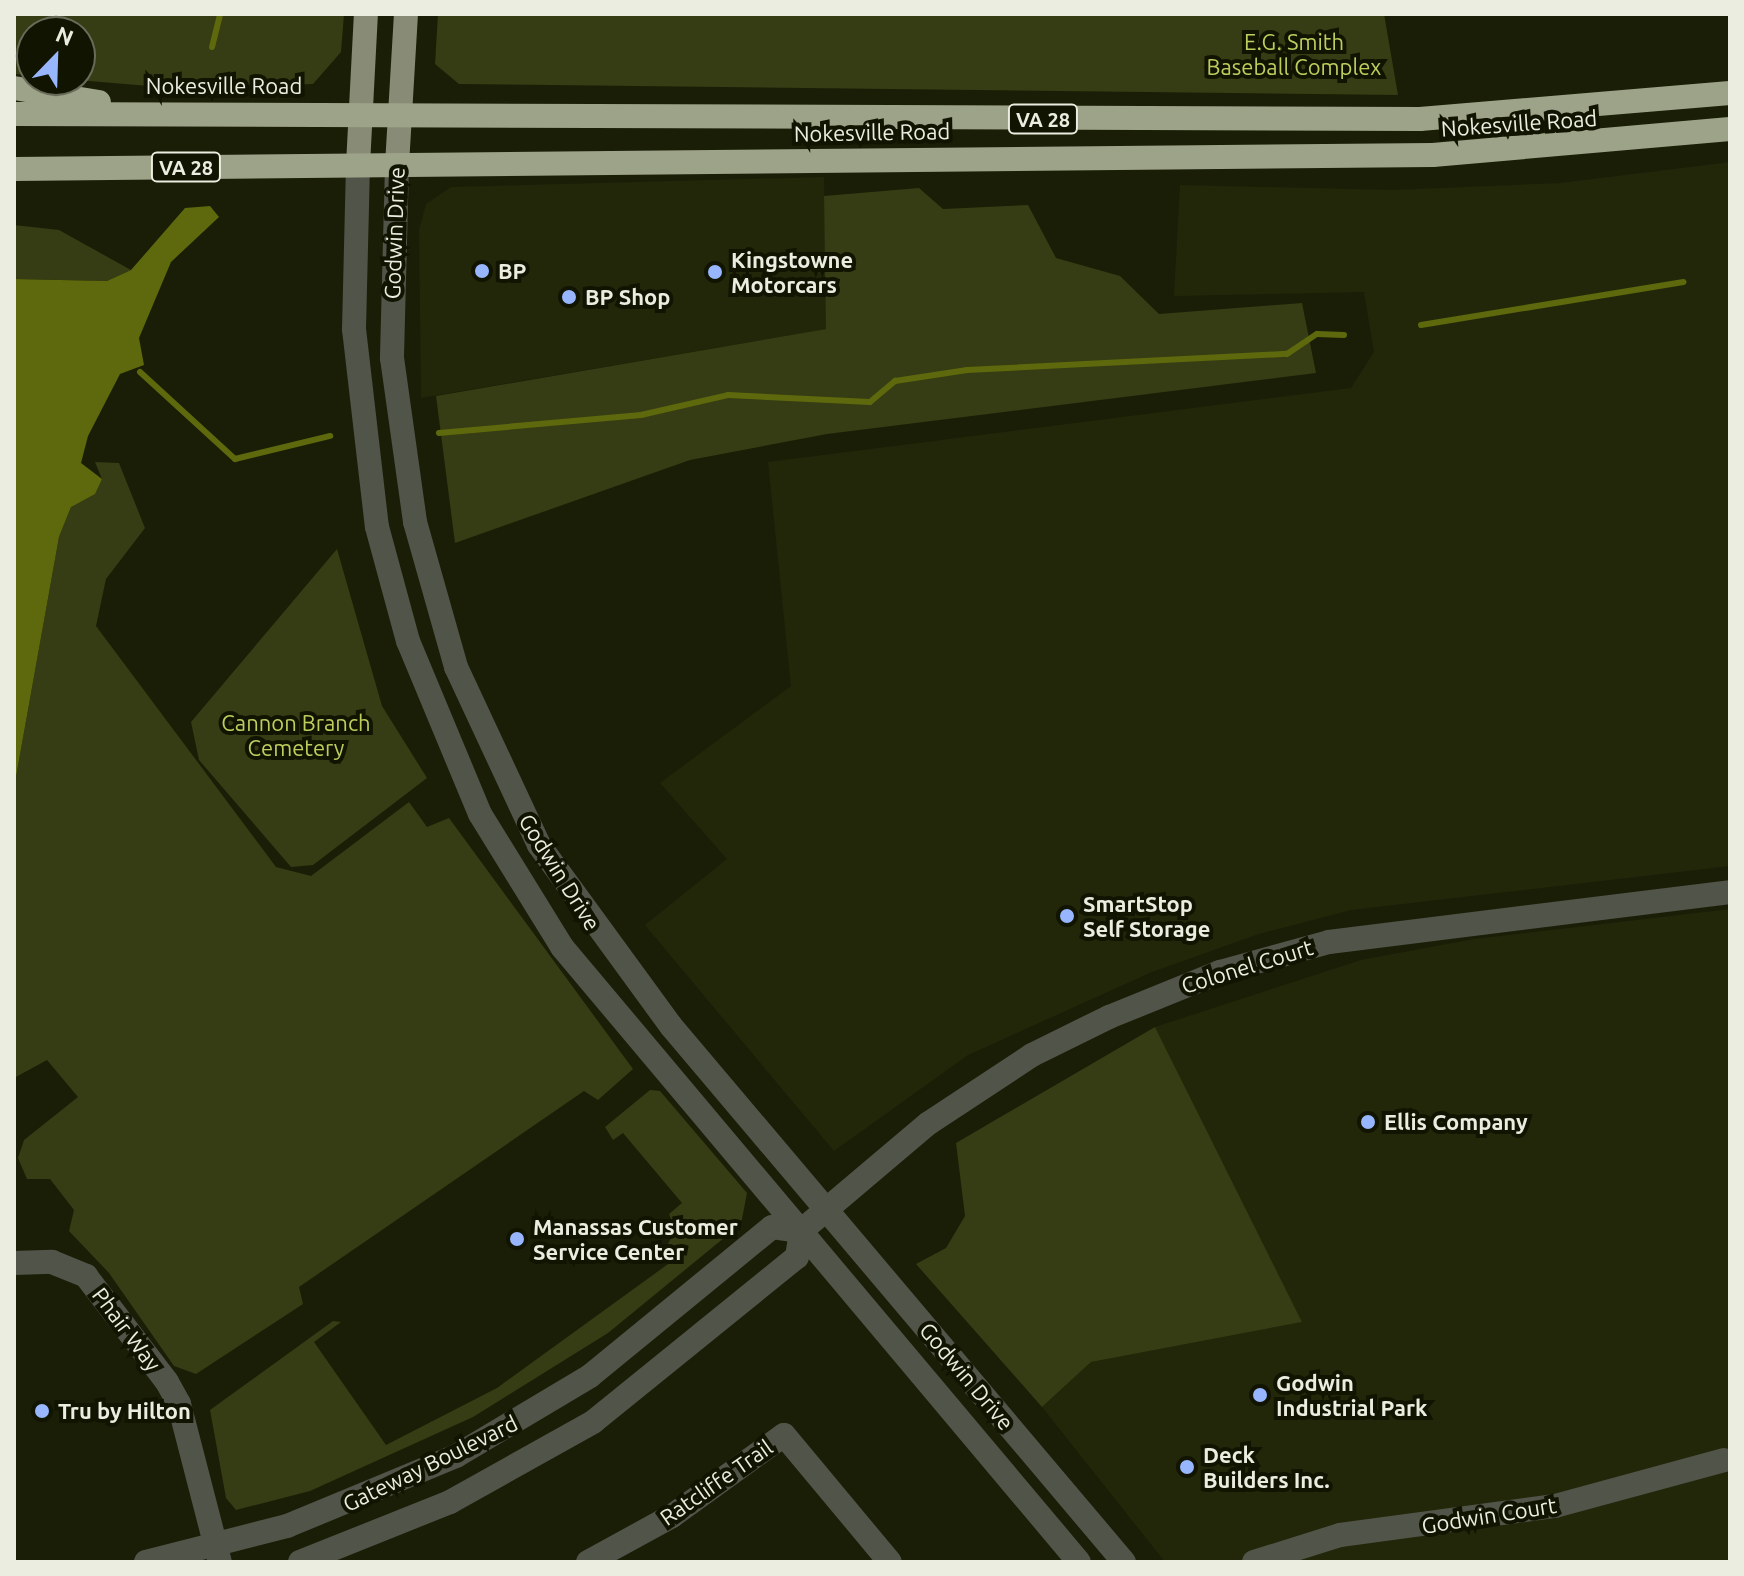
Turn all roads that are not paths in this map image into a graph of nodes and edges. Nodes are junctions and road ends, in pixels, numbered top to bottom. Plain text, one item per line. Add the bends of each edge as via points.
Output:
1 (366, 14) edge
2 (406, 14) edge
3 (14, 88) edge
4 (1730, 93) edge
5 (361, 111) junction
6 (156, 112) junction
7 (401, 112) junction
8 (14, 114) edge
9 (1730, 129) edge
10 (358, 165) junction
11 (397, 165) junction
12 (14, 169) edge
13 (484, 737) junction
14 (450, 755) junction
15 (1730, 892) edge
16 (827, 1209) junction
17 (801, 1231) junction
18 (14, 1263) edge
19 (1724, 1460) dead end
20 (217, 1554) edge
21 (146, 1562) edge
22 (300, 1562) edge
23 (588, 1562) edge
24 (890, 1562) edge
25 (1079, 1562) edge
26 (1124, 1562) edge
27 (1254, 1562) edge

1 - 5 main road, Godwin Drive
2 - 7 main road, Godwin Drive
3 - 6 highway
4 - 7 highway, Nokesville Road / VA 28 via 1420,119
5 - 6 highway, Nokesville Road / VA 28
5 - 7 highway, Nokesville Road / VA 28
5 - 10 main road, Godwin Drive
6 - 8 highway, Nokesville Road / VA 28
7 - 11 main road, Godwin Drive
9 - 11 highway, Nokesville Road / VA 28 via 1433,155
10 - 11 highway, Nokesville Road / VA 28
10 - 12 highway, Nokesville Road / VA 28
10 - 14 street, Godwin Drive via 353,321 367,469 404,627
11 - 13 street, Godwin Drive via 391,287 399,432 431,590
13 - 14 street
13 - 16 street, Godwin Drive via 539,845 598,933
14 - 17 street, Godwin Drive via 562,947
15 - 16 street, Colonel Court via 1361,936 1220,972 1109,1017 998,1075
16 - 17 street, Gateway Boulevard
16 - 26 street, Godwin Drive
17 - 20 street, Gateway Boulevard via 772,1227 590,1376 456,1456
17 - 22 street, Gateway Boulevard via 797,1257 593,1422 450,1502
17 - 25 street, Godwin Drive
18 - 20 street, Phair Way via 52,1262 86,1276 167,1382 179,1404
19 - 27 street, Godwin Court via 1555,1506 1340,1535
20 - 21 street, Gateway Boulevard
23 - 24 street, Ratcliffe Trail via 672,1516 784,1435

